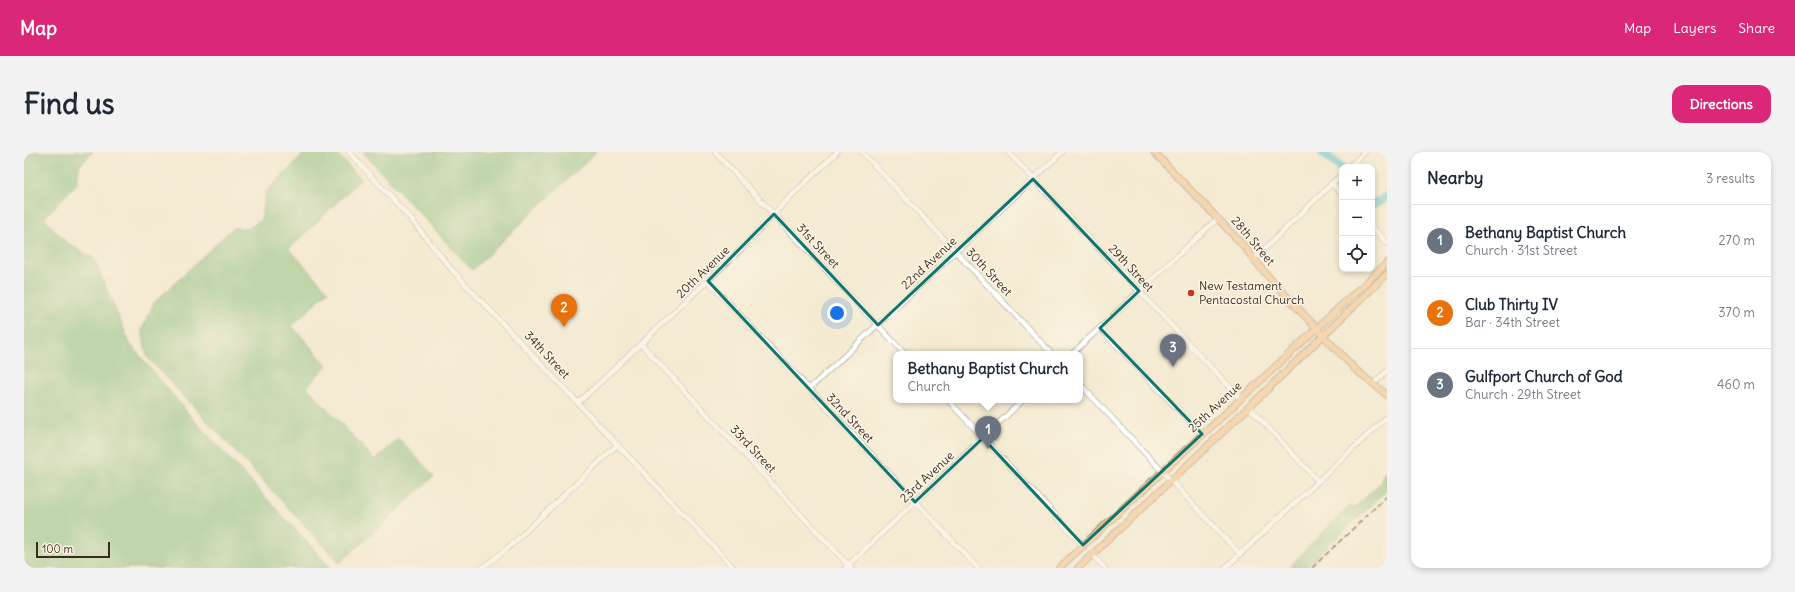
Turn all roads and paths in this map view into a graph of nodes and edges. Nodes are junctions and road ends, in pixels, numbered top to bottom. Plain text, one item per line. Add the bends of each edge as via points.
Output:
1 (349, 152) edge
2 (715, 152) edge
3 (837, 152) edge
4 (862, 152) edge
5 (1008, 152) edge
6 (1062, 152) edge
7 (1154, 152) edge
8 (1365, 152) edge
9 (1352, 164) edge
10 (1339, 177) edge
11 (1034, 179) junction
12 (1334, 182) junction
13 (1339, 190) edge
14 (774, 214) junction
15 (1218, 218) junction
16 (1375, 230) edge
17 (1387, 243) edge
18 (956, 252) junction
19 (1254, 259) junction
20 (1387, 263) edge
21 (1387, 274) edge
22 (708, 281) junction
23 (1139, 291) junction
24 (878, 325) junction
25 (1100, 328) junction
26 (1317, 329) junction
27 (1323, 336) junction
28 (642, 345) junction
29 (901, 351) edge
30 (1049, 351) edge
31 (1075, 351) edge
32 (1387, 372) edge
33 (1373, 384) junction
34 (1083, 387) edge
35 (809, 389) junction
36 (1387, 395) edge
37 (1240, 398) junction
38 (578, 403) junction
39 (951, 403) edge
40 (1020, 403) edge
41 (1249, 407) junction
42 (1387, 417) edge
43 (1202, 434) junction
44 (983, 438) junction
45 (617, 444) junction
46 (1163, 471) junction
47 (1318, 480) junction
48 (1171, 481) junction
49 (916, 502) junction
50 (1083, 545) junction
51 (1240, 554) junction
52 (1092, 555) junction
53 (848, 567) edge
54 (482, 568) edge
55 (734, 568) edge
56 (978, 568) edge
57 (1059, 568) edge
58 (1078, 568) edge
59 (1105, 568) edge
60 (1225, 568) edge

1 - 38 street, 34th Street via 410,218 453,271
2 - 14 street, 31st Street
3 - 14 street, 20th Avenue
4 - 18 street, 30th Street
5 - 11 street, 29th Street
6 - 11 street, 22nd Avenue
7 - 15 main road, 28th Street
8 - 9 street
10 - 12 street
11 - 18 street, 22nd Avenue
11 - 23 street, 29th Street
12 - 13 street
12 - 19 street
14 - 22 street, 20th Avenue
14 - 24 street, 31st Street
15 - 19 main road, 28th Street
15 - 23 street
16 - 17 street
18 - 24 street, 22nd Avenue
18 - 30 street, 30th Street
19 - 26 main road, 28th Street
20 - 26 main road, 25th Avenue
21 - 27 main road, 25th Avenue
22 - 28 street, 20th Avenue
22 - 35 street, 32nd Street
23 - 25 street
23 - 37 street, 29th Street
24 - 29 street, 31st Street
24 - 35 street, 22nd Avenue
25 - 31 street
25 - 43 street
26 - 27 main road, 28th Street
26 - 37 main road, 25th Avenue
27 - 33 main road, 28th Street
27 - 41 main road, 25th Avenue
28 - 38 street, 20th Avenue
28 - 53 street, 33rd Street
32 - 33 street
33 - 36 main road, 28th Street
34 - 46 street
35 - 49 street, 32nd Street
37 - 43 main road, 25th Avenue
38 - 45 street, 34th Street
39 - 44 street
40 - 44 street, 23rd Avenue
41 - 47 street
41 - 48 main road, 25th Avenue
42 - 47 street
43 - 46 main road, 25th Avenue
44 - 49 street, 23rd Avenue
44 - 50 street
45 - 54 street via 509,547
45 - 55 street, 34th Street
46 - 48 street
46 - 50 main road, 25th Avenue
47 - 51 street
48 - 51 street
48 - 52 main road, 25th Avenue
49 - 53 street, 23rd Avenue
49 - 56 street, 32nd Street
50 - 57 main road, 25th Avenue
51 - 60 street
52 - 58 main road, 25th Avenue
52 - 59 street

